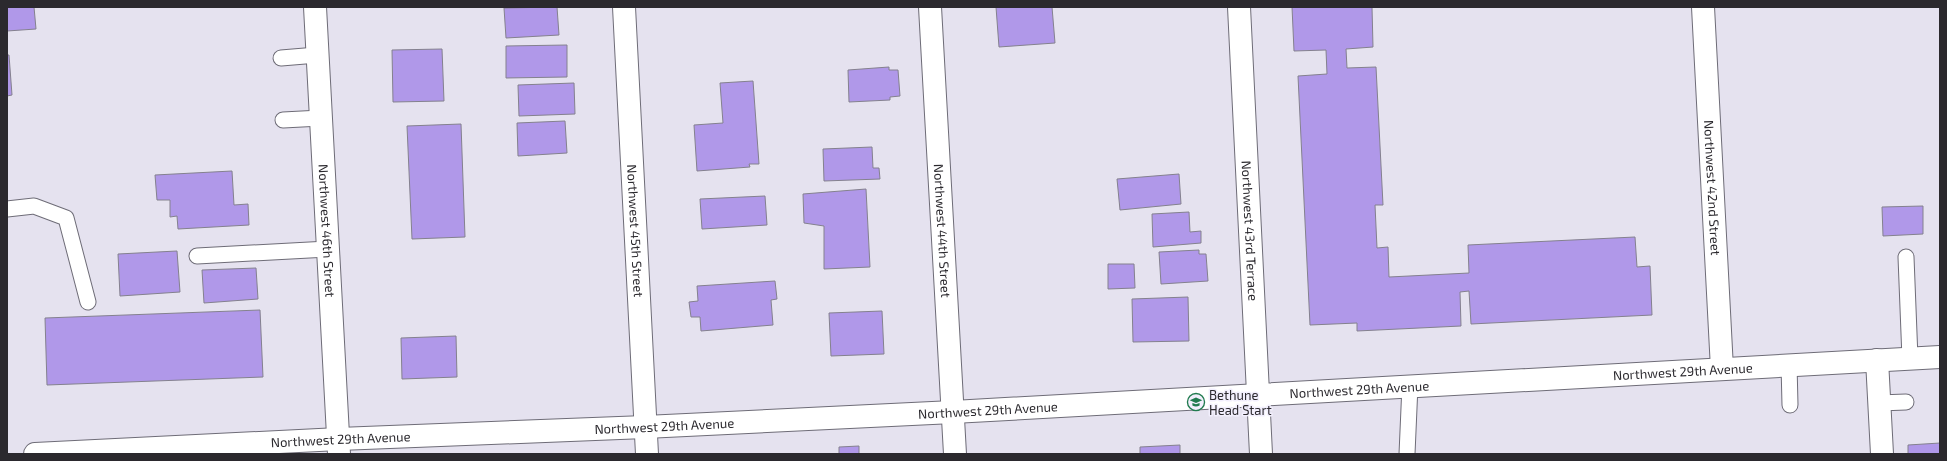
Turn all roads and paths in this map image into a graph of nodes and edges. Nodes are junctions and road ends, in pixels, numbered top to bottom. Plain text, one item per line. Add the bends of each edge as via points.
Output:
1 (315, 7) edge
2 (624, 7) edge
3 (930, 7) edge
4 (1239, 7) edge
5 (1703, 7) edge
6 (317, 55) junction
7 (281, 58) dead end
8 (321, 118) junction
9 (283, 120) dead end
10 (7, 209) edge
11 (328, 249) junction
12 (197, 256) dead end
13 (1906, 257) dead end
14 (88, 302) dead end
15 (1940, 357) edge
16 (1910, 359) junction
17 (1876, 360) junction
18 (1789, 364) junction
19 (1722, 370) junction
20 (1410, 385) junction
21 (1258, 394) junction
22 (1906, 402) dead end
23 (1879, 403) junction
24 (1790, 405) dead end
25 (953, 412) junction
26 (645, 427) junction
27 (339, 446) edge
28 (35, 454) edge
29 (647, 454) edge
30 (956, 454) edge
31 (1261, 454) edge
32 (1407, 454) edge
33 (1882, 454) edge

1 - 6 street, Northwest 46th Street
2 - 26 street, Northwest 45th Street
3 - 25 street, Northwest 44th Street
4 - 21 street, Northwest 43rd Terrace
5 - 19 street, Northwest 42nd Street
6 - 7 lane
6 - 8 street, Northwest 46th Street
8 - 9 lane
8 - 11 street, Northwest 46th Street
10 - 14 lane via 34,206 66,218
11 - 12 lane
11 - 27 street, Northwest 46th Street
13 - 16 lane
15 - 16 street, Northwest 29th Avenue
16 - 17 street, Northwest 29th Avenue
17 - 18 street, Northwest 29th Avenue
17 - 23 street
18 - 19 street, Northwest 29th Avenue
18 - 24 lane
19 - 20 street, Northwest 29th Avenue
20 - 21 street, Northwest 29th Avenue
20 - 32 lane
21 - 25 street, Northwest 29th Avenue
21 - 31 street, Northwest 43rd Terrace
22 - 23 lane
23 - 33 street
25 - 26 street, Northwest 29th Avenue
25 - 30 street, Northwest 44th Street
26 - 27 street, Northwest 29th Avenue
26 - 29 street, Northwest 45th Street
27 - 28 street, Northwest 29th Avenue

